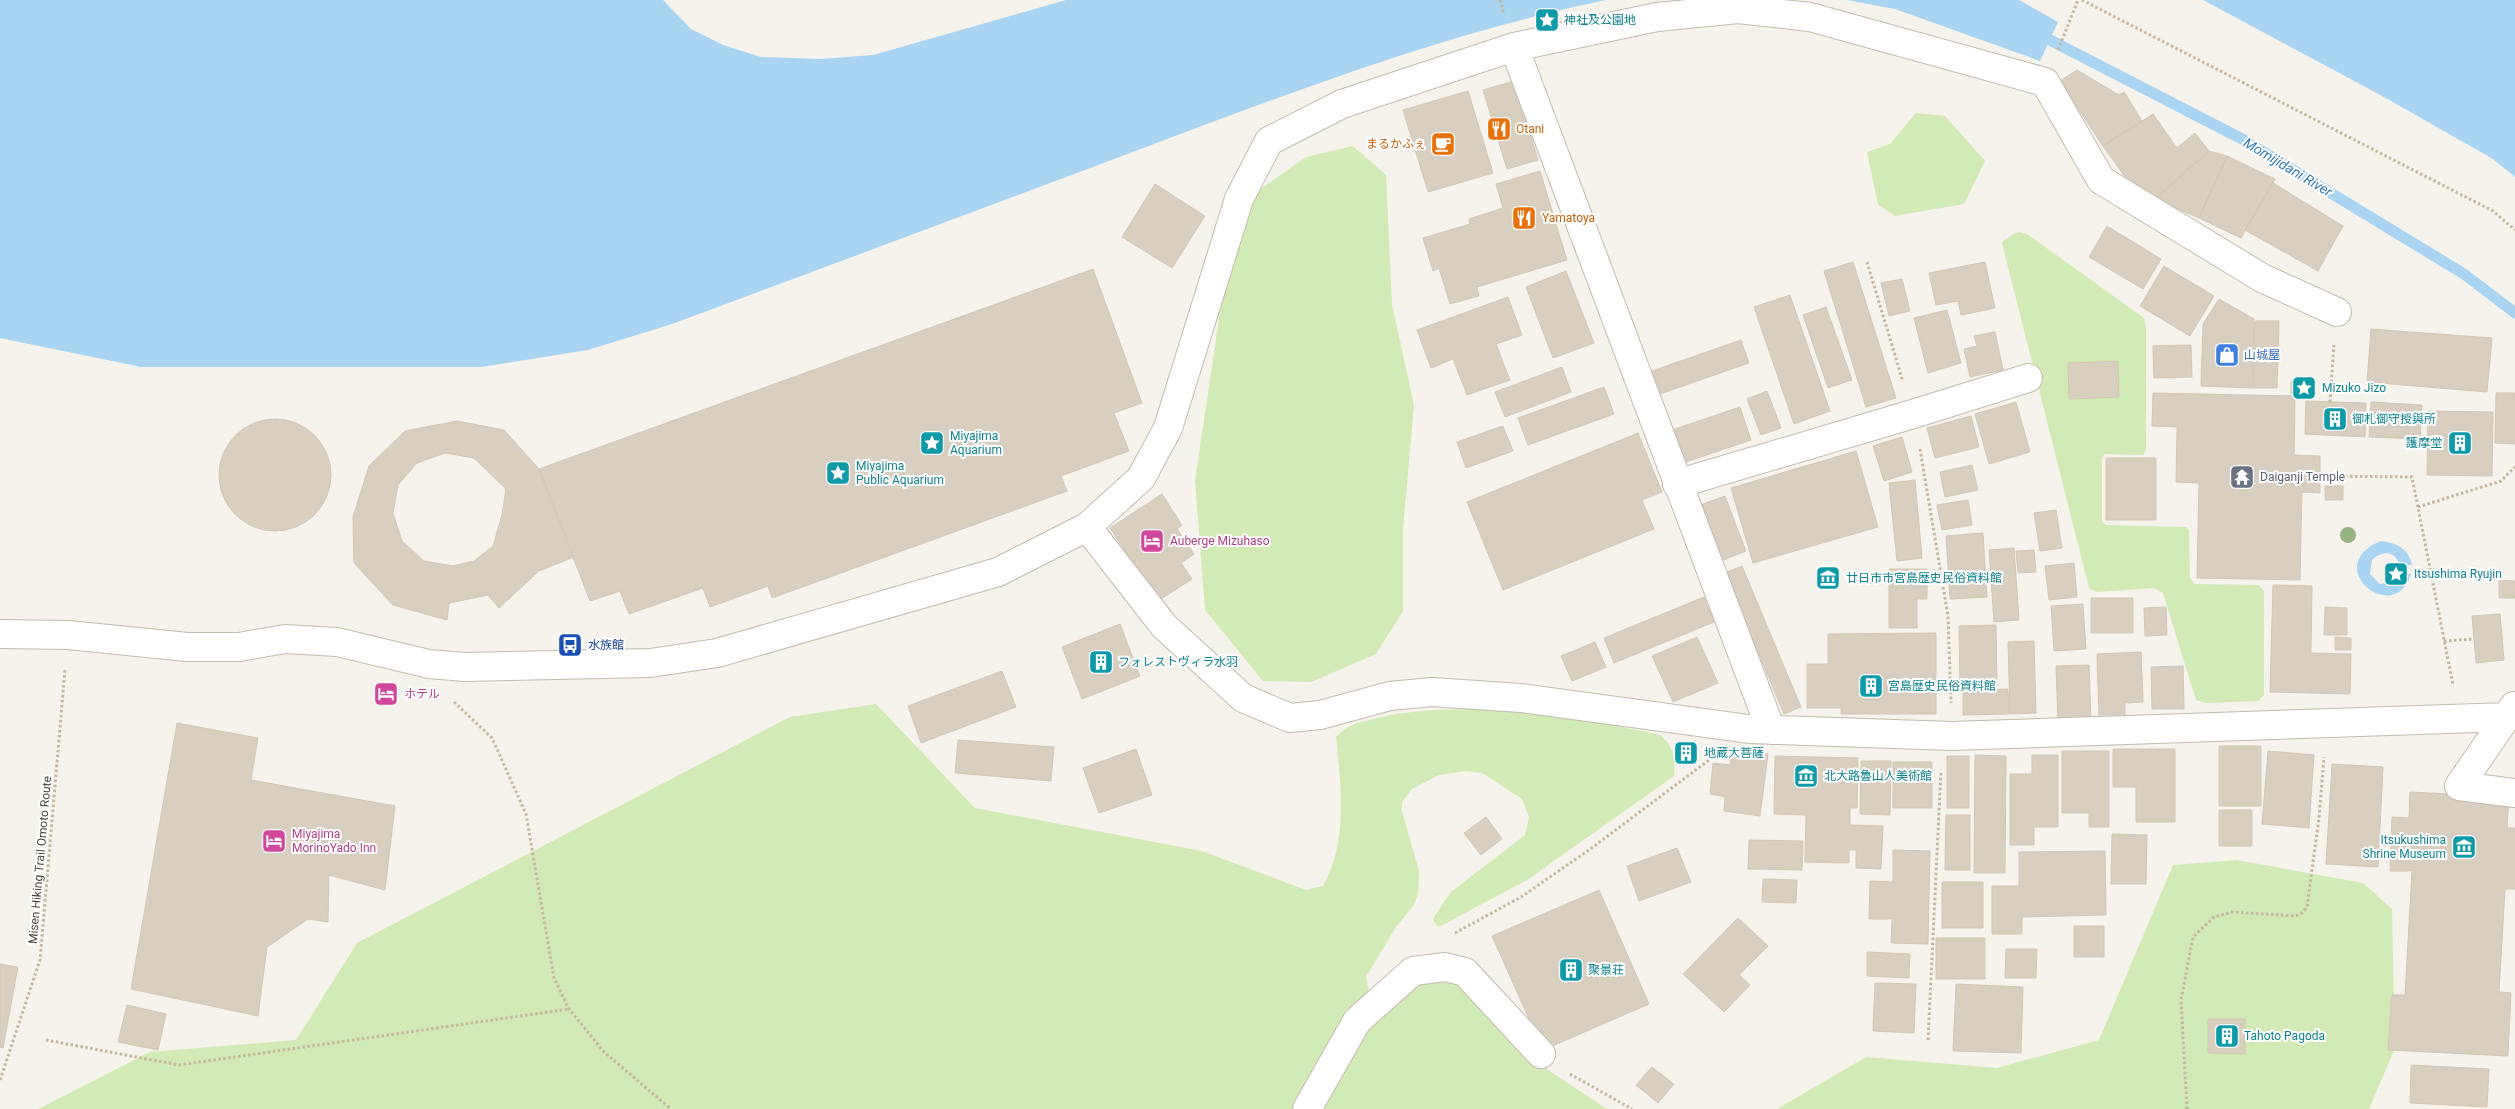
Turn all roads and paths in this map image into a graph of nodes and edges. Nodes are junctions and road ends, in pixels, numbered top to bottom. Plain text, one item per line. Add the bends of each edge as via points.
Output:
1 (2078, 0) edge
2 (2082, 0) edge
3 (1514, 47) junction
4 (2057, 52) dead end
5 (2515, 230) edge
6 (1867, 262) dead end
7 (2337, 312) joint
8 (2028, 378) dead end
9 (2330, 402) dead end
10 (1913, 414) junction
11 (2515, 467) edge
12 (2320, 476) dead end
13 (1677, 484) junction
14 (2418, 507) junction
15 (1087, 527) junction
16 (0, 634) edge
17 (68, 635) junction
18 (2474, 639) dead end
19 (2444, 641) junction
20 (429, 664) junction
21 (2511, 711) edge
22 (2460, 717) junction
23 (2326, 721) junction
24 (1771, 730) junction
25 (1952, 736) junction
26 (1716, 755) dead end
27 (2515, 792) edge
28 (1451, 935) dead end
29 (569, 1009) junction
30 (46, 1040) dead end
31 (1928, 1040) dead end
32 (1542, 1054) joint
33 (0, 1080) edge
34 (671, 1109) edge
35 (1307, 1109) edge
36 (1632, 1109) edge
37 (2187, 1109) edge

1 - 4 path
2 - 5 path via 2494,211
3 - 7 street via 1657,17 1738,9 1810,17 2045,82 2101,180 2262,278
3 - 13 street
3 - 15 street via 1342,104 1270,141 1239,200 1168,428 1141,478
6 - 10 path
7 - 9 path
8 - 10 street
10 - 13 street
10 - 25 path via 1948,616
11 - 14 path via 2500,481
12 - 14 path via 2412,477
13 - 24 street
14 - 19 path
15 - 20 street via 998,572 717,653 650,663 466,667
15 - 24 street via 1164,626 1243,698 1290,718 1320,715 1390,696 1432,692 1521,698
16 - 17 street
17 - 20 street via 187,647 239,647 285,639 337,642
17 - 33 path, Misen Hiking Trail Omoto Route via 40,960
18 - 19 path
19 - 22 path
20 - 29 path via 443,692 492,738 526,814 554,978
21 - 22 street
21 - 27 street via 2459,786
22 - 23 street
23 - 25 street
23 - 37 path via 2319,818 2307,907 2295,916 2232,912 2214,916 2193,937 2181,1000
24 - 25 street
25 - 31 path via 1942,751
26 - 28 path via 1521,897
29 - 30 path via 179,1065
29 - 34 path via 604,1052
32 - 35 street via 1465,972 1445,967 1413,971 1356,1021
32 - 36 path via 1581,1081

